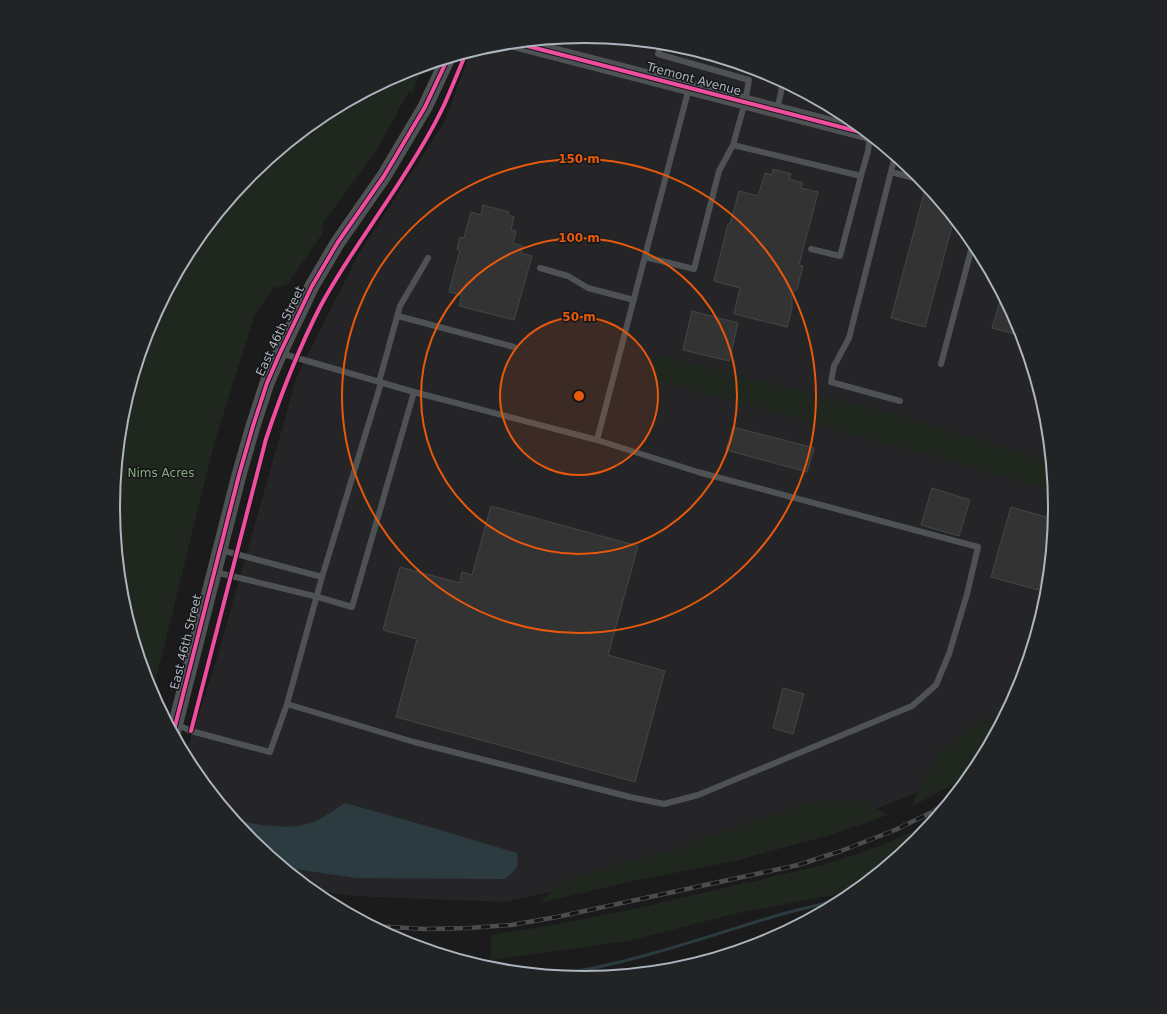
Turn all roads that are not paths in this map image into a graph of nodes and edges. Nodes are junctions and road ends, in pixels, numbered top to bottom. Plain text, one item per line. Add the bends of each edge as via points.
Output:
1 (529, 46) edge
2 (659, 49) edge
3 (445, 65) edge
4 (689, 88) junction
5 (782, 88) edge
6 (745, 102) junction
7 (777, 110) junction
8 (839, 120) edge
9 (869, 141) edge
10 (732, 145) junction
11 (893, 162) edge
12 (891, 172) junction
13 (861, 176) junction
14 (910, 177) edge
15 (811, 249) dead end
16 (971, 253) edge
17 (645, 257) junction
18 (428, 258) dead end
19 (540, 268) dead end
20 (634, 300) junction
21 (398, 316) junction
22 (514, 347) dead end
23 (280, 353) junction
24 (941, 364) dead end
25 (380, 383) junction
26 (414, 392) junction
27 (900, 401) dead end
28 (597, 440) junction
29 (221, 550) junction
30 (215, 572) junction
31 (322, 577) junction
32 (318, 597) junction
33 (287, 704) junction
34 (175, 726) edge
35 (177, 729) edge

1 - 4 street, Tremont Avenue
2 - 6 lane via 658,54 749,80
3 - 23 street, East 46th Street via 425,107 384,176 338,242 312,286
4 - 6 street, Tremont Avenue
4 - 17 lane
5 - 7 lane
6 - 7 street, Tremont Avenue
6 - 10 lane
7 - 8 street, Tremont Avenue
9 - 13 lane
10 - 13 lane
10 - 17 lane via 719,172 694,269
11 - 12 lane
12 - 14 lane
12 - 27 lane via 849,338 834,366 831,382
13 - 15 lane via 840,256
16 - 24 lane
17 - 20 lane
18 - 21 lane via 400,306
19 - 20 lane via 568,276 588,288
20 - 28 lane
21 - 22 lane
21 - 25 lane
23 - 25 lane
23 - 29 street, East 46th Street via 253,426
25 - 26 lane
25 - 31 lane
26 - 28 lane
26 - 32 lane via 352,607
28 - 33 lane via 698,472 978,547 949,654 936,685 912,706 698,796 664,804 414,742
29 - 30 street, East 46th Street
29 - 31 lane
30 - 32 lane
30 - 34 street, East 46th Street
31 - 32 lane
32 - 33 lane
33 - 35 lane via 270,752

